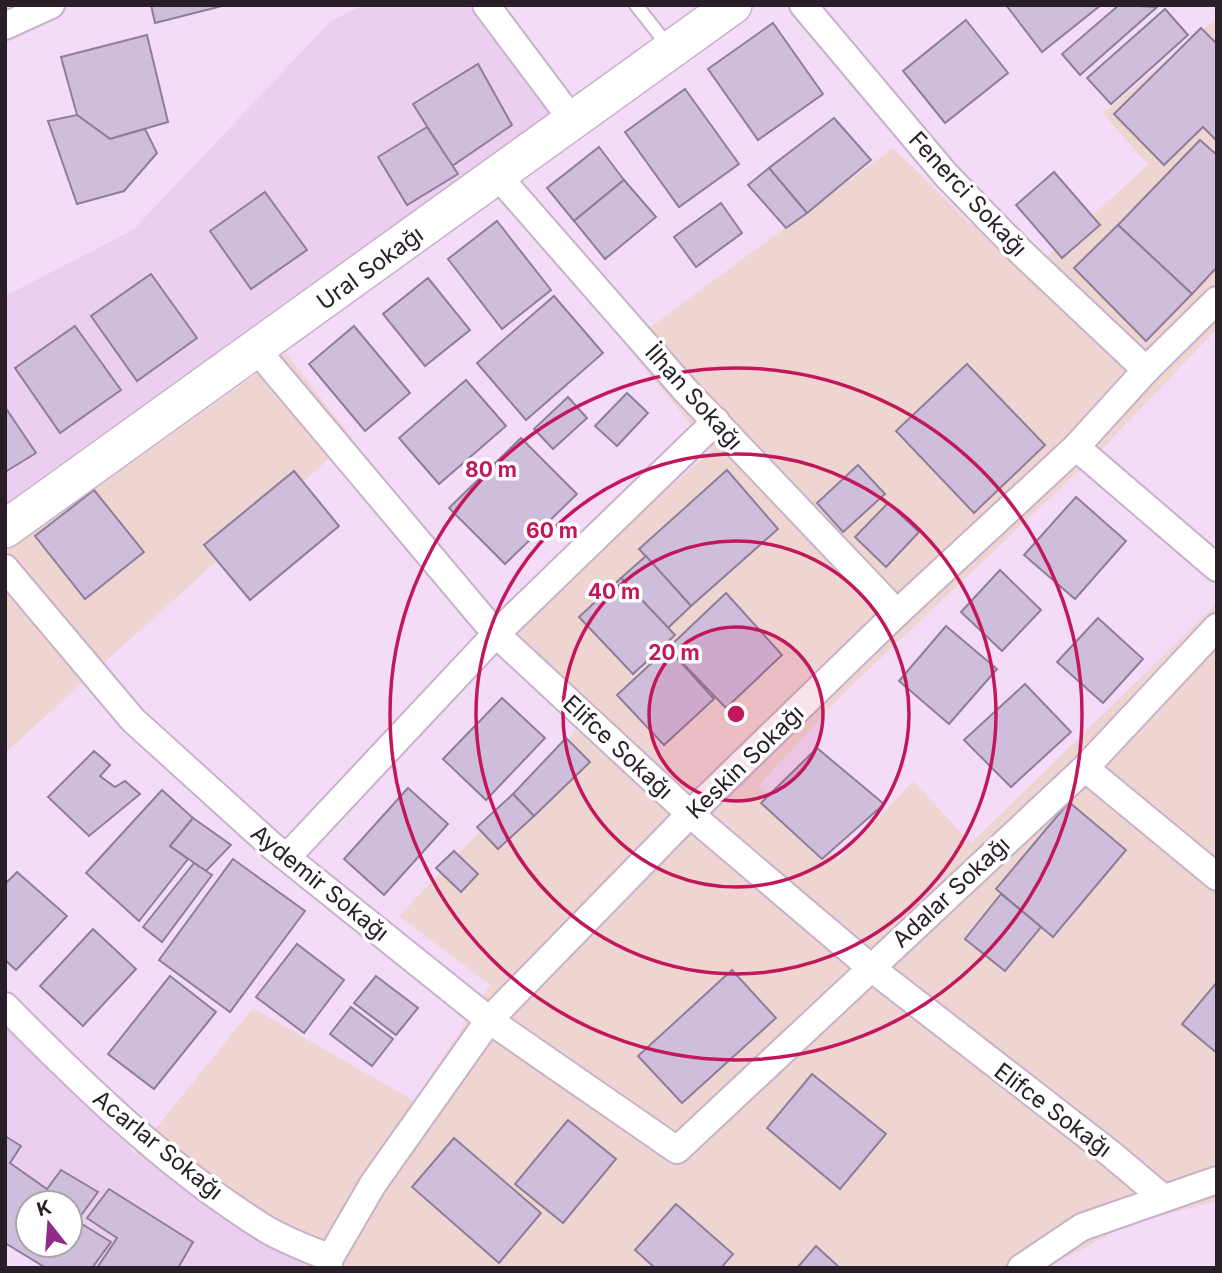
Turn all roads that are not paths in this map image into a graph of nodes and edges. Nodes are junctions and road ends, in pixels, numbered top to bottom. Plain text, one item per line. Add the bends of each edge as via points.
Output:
1 (51, 5) edge
2 (486, 5) edge
3 (635, 5) edge
4 (733, 5) edge
5 (803, 5) edge
6 (5, 26) edge
7 (671, 50) junction
8 (573, 121) junction
9 (497, 175) junction
10 (1217, 300) edge
11 (257, 350) junction
12 (1146, 370) junction
13 (716, 421) junction
14 (1076, 447) junction
15 (5, 529) edge
16 (5, 568) edge
17 (1217, 568) edge
18 (897, 613) junction
19 (1217, 627) edge
20 (496, 635) junction
21 (1085, 768) junction
22 (690, 814) junction
23 (287, 857) junction
24 (1217, 877) edge
25 (870, 967) junction
26 (5, 1006) edge
27 (489, 1020) junction
28 (677, 1150) joint
29 (1217, 1180) edge
30 (1162, 1198) junction
31 (329, 1263) edge
32 (1021, 1268) edge

1 - 6 street
2 - 8 street
3 - 7 lane
4 - 7 street, Ural Sokağı
5 - 12 street, Fenerci Sokağı via 946,175
7 - 8 street, Ural Sokağı
8 - 9 street, Ural Sokağı
9 - 11 street, Ural Sokağı
9 - 13 street, İlhan Sokağı
10 - 12 street, Keskin Sokağı
11 - 15 street, Ural Sokağı
11 - 20 street, Elifce Sokağı
12 - 14 street, Keskin Sokağı
13 - 18 street, İlhan Sokağı
13 - 20 street
14 - 17 street
14 - 18 street, Keskin Sokağı
16 - 23 street, Aydemir Sokağı via 133,720
18 - 22 street, Keskin Sokağı
19 - 21 street, Adalar Sokağı
20 - 22 street, Elifce Sokağı
20 - 23 street
21 - 24 street
21 - 25 street, Adalar Sokağı
22 - 25 street, Elifce Sokağı
22 - 27 street, Keskin Sokağı
23 - 27 street, Aydemir Sokağı
25 - 28 street, Adalar Sokağı
25 - 30 street, Elifce Sokağı
26 - 31 street, Acarlar Sokağı via 78,1081 195,1179 268,1230
27 - 28 street, Aydemir Sokağı
27 - 31 street, Keskin Sokağı via 373,1184
29 - 30 street
30 - 32 street via 1082,1227

